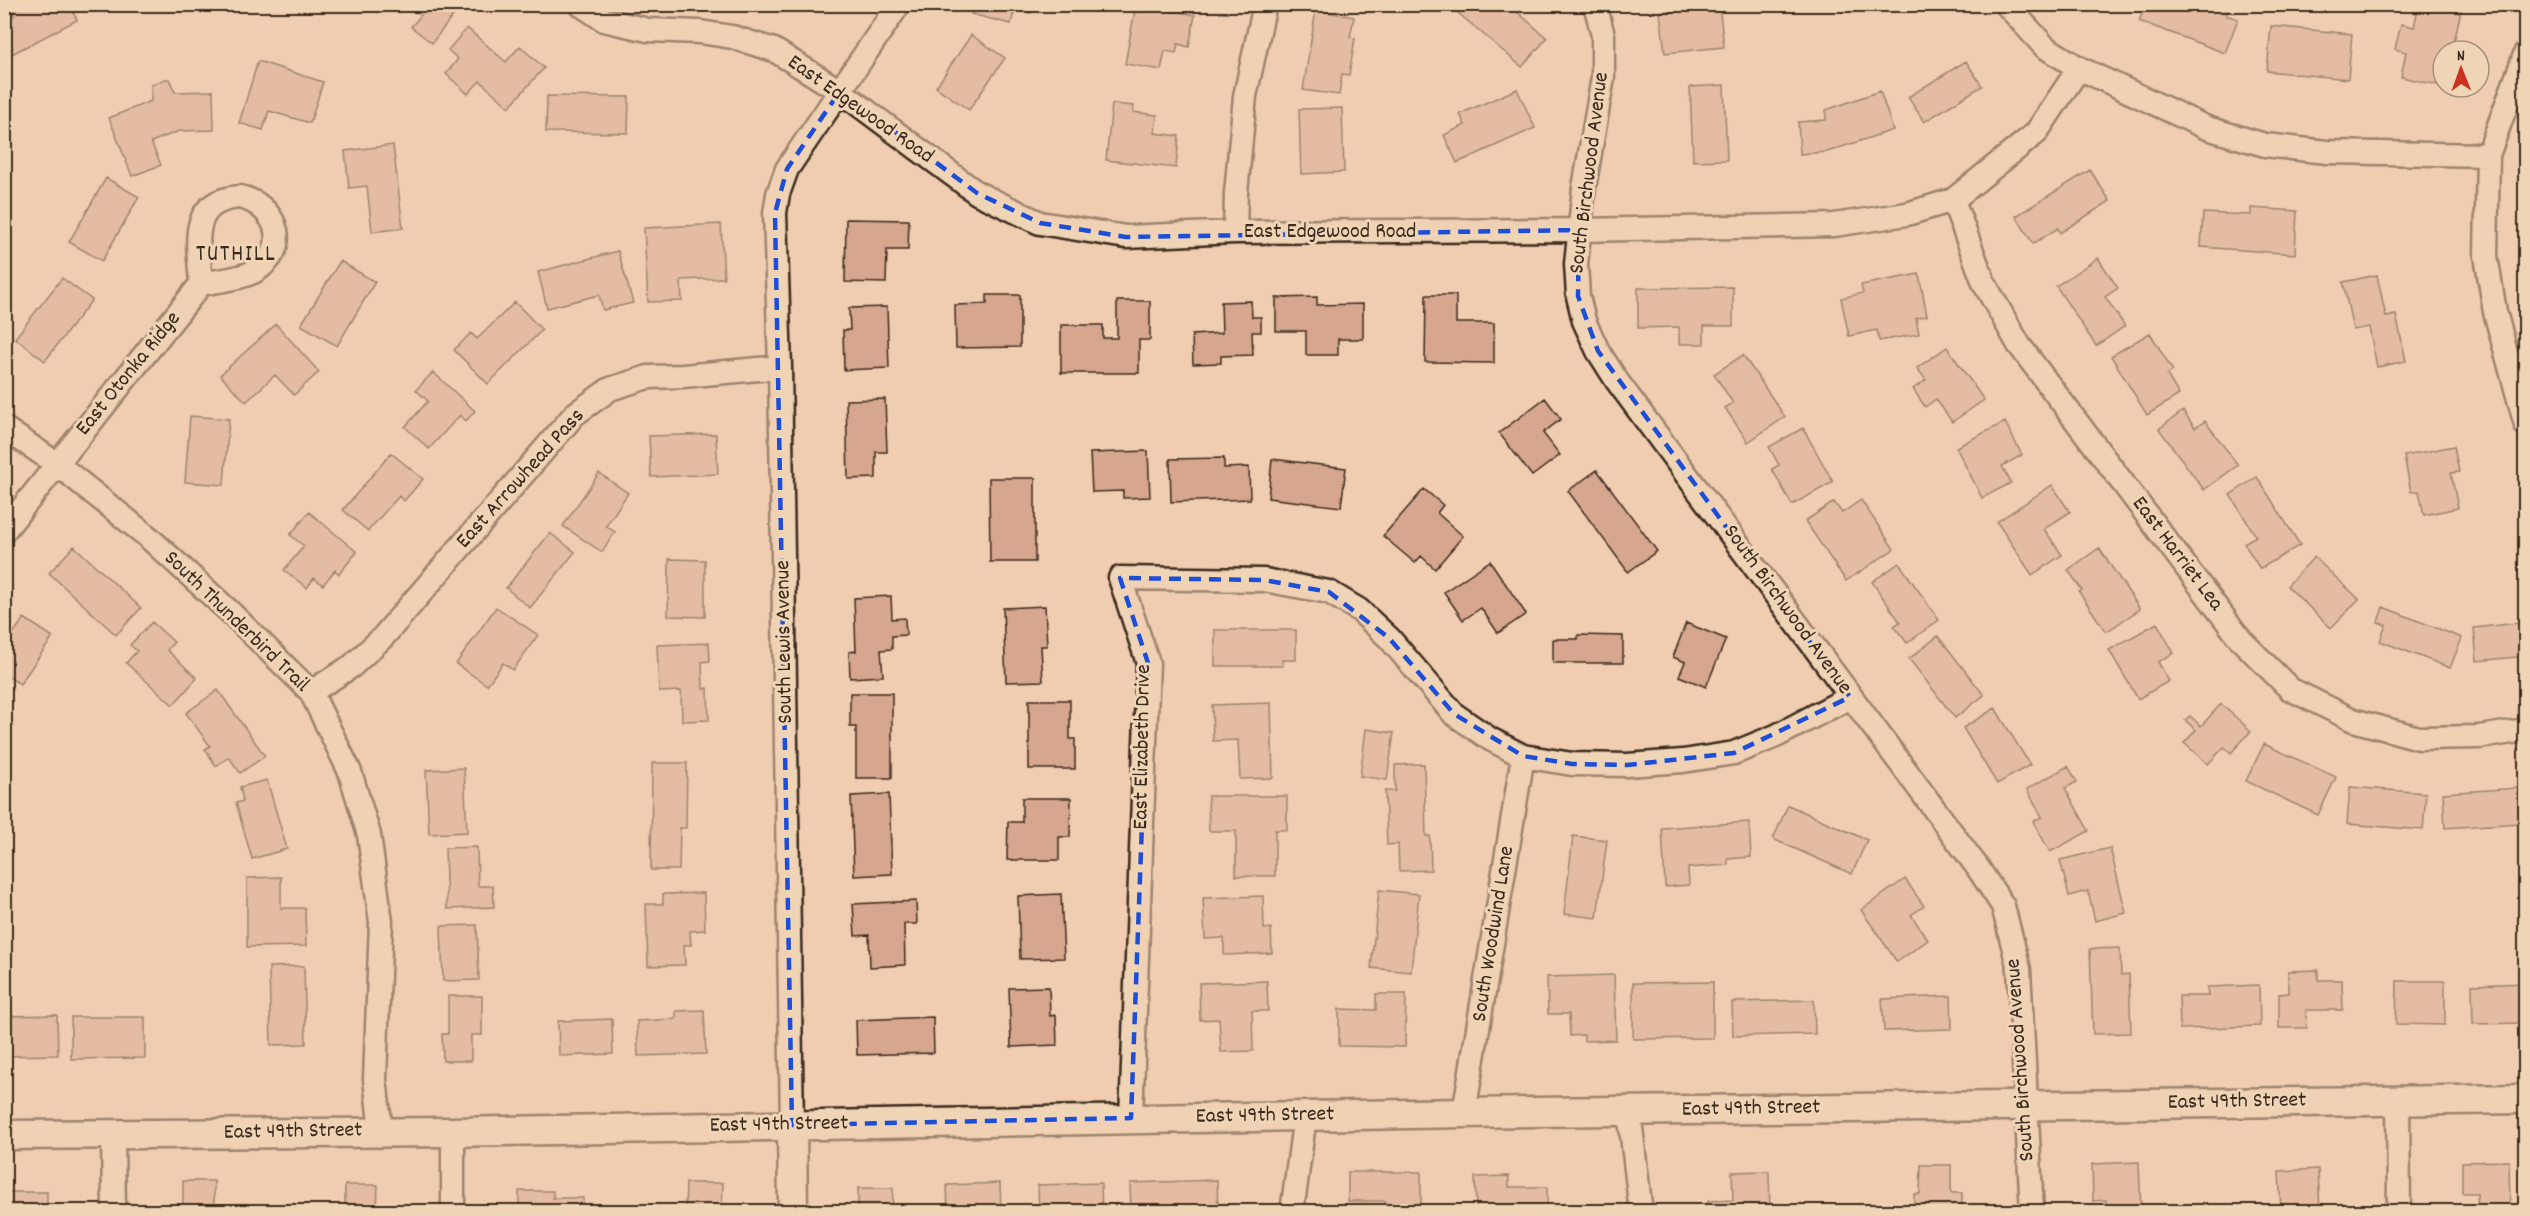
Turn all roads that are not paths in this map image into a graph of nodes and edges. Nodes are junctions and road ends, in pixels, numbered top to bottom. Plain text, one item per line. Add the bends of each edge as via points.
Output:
1 (580, 4) edge
2 (899, 4) edge
3 (1264, 4) edge
4 (1595, 4) edge
5 (2006, 4) edge
6 (2526, 52) edge
7 (2079, 68) junction
8 (840, 91) junction
9 (2488, 155) junction
10 (1953, 200) junction
11 (1579, 230) junction
12 (1235, 232) junction
13 (201, 284) dead end
14 (2517, 354) edge
15 (780, 368) junction
16 (2526, 425) edge
17 (4, 428) edge
18 (57, 464) junction
19 (4, 531) edge
20 (311, 692) junction
21 (1850, 697) junction
22 (2526, 730) edge
23 (1524, 756) junction
24 (2526, 1099) edge
25 (2398, 1100) junction
26 (2024, 1104) junction
27 (1629, 1111) junction
28 (1464, 1113) junction
29 (1305, 1116) junction
30 (1131, 1118) junction
31 (792, 1125) junction
32 (381, 1131) junction
33 (453, 1132) junction
34 (113, 1134) junction
35 (4, 1135) edge
36 (114, 1212) edge
37 (453, 1212) edge
38 (793, 1212) edge
39 (1292, 1212) edge
40 (1641, 1212) edge
41 (2032, 1212) edge
42 (2399, 1212) edge

1 - 8 street, East Edgewood Road via 604,20 648,30 732,37 774,50
2 - 8 street, South Lewis Avenue
3 - 12 street via 1245,96
4 - 11 street, South Birchwood Avenue via 1603,35 1603,77
5 - 7 street via 2045,47
6 - 9 street
7 - 9 street via 2207,128 2265,145 2327,152
7 - 10 street, East Edgewood Road via 2036,133
8 - 12 street, East Edgewood Road via 977,193 1040,223 1126,237
8 - 15 street, South Lewis Avenue via 787,169 778,194 775,213
9 - 14 street via 2486,256 2495,312
10 - 11 street, East Edgewood Road via 1907,214 1834,225
10 - 22 street, East Harriet Lea via 1984,283 2019,345 2241,640 2290,689 2353,720 2419,738 2479,737
11 - 12 street, East Edgewood Road
11 - 21 street, South Birchwood Avenue via 1578,296 1598,351
13 - 18 street, East Otonka Ridge
14 - 16 street
15 - 20 street, East Arrowhead Pass via 648,377 610,389 596,398 575,414 383,637 352,666
15 - 31 street, South Lewis Avenue
17 - 18 street, South Thunderbird Trail
18 - 19 street, East Otonka Ridge
18 - 20 street, South Thunderbird Trail via 155,544
20 - 32 street, South Thunderbird Trail via 350,772 369,835 381,922 375,1079
21 - 23 street, East Elizabeth Drive via 1734,753 1627,765 1572,764
21 - 26 street, South Birchwood Avenue via 2003,906 2019,969
23 - 28 street, South Woodwind Lane
23 - 30 street, East Elizabeth Drive via 1454,714 1389,638 1359,610 1329,592 1264,580 1120,578 1148,663
24 - 25 street, East 49th Street
25 - 26 street, East 49th Street
25 - 42 street
26 - 27 street, East 49th Street
26 - 41 street, South Birchwood Avenue
27 - 28 street, East 49th Street
27 - 40 street
28 - 29 street, East 49th Street
29 - 30 street, East 49th Street
29 - 39 street
30 - 31 street, East 49th Street
31 - 33 street, East 49th Street
31 - 38 street, South Lewis Avenue
32 - 33 street, East 49th Street
32 - 34 street, East 49th Street
33 - 37 street
34 - 35 street, East 49th Street
34 - 36 street

